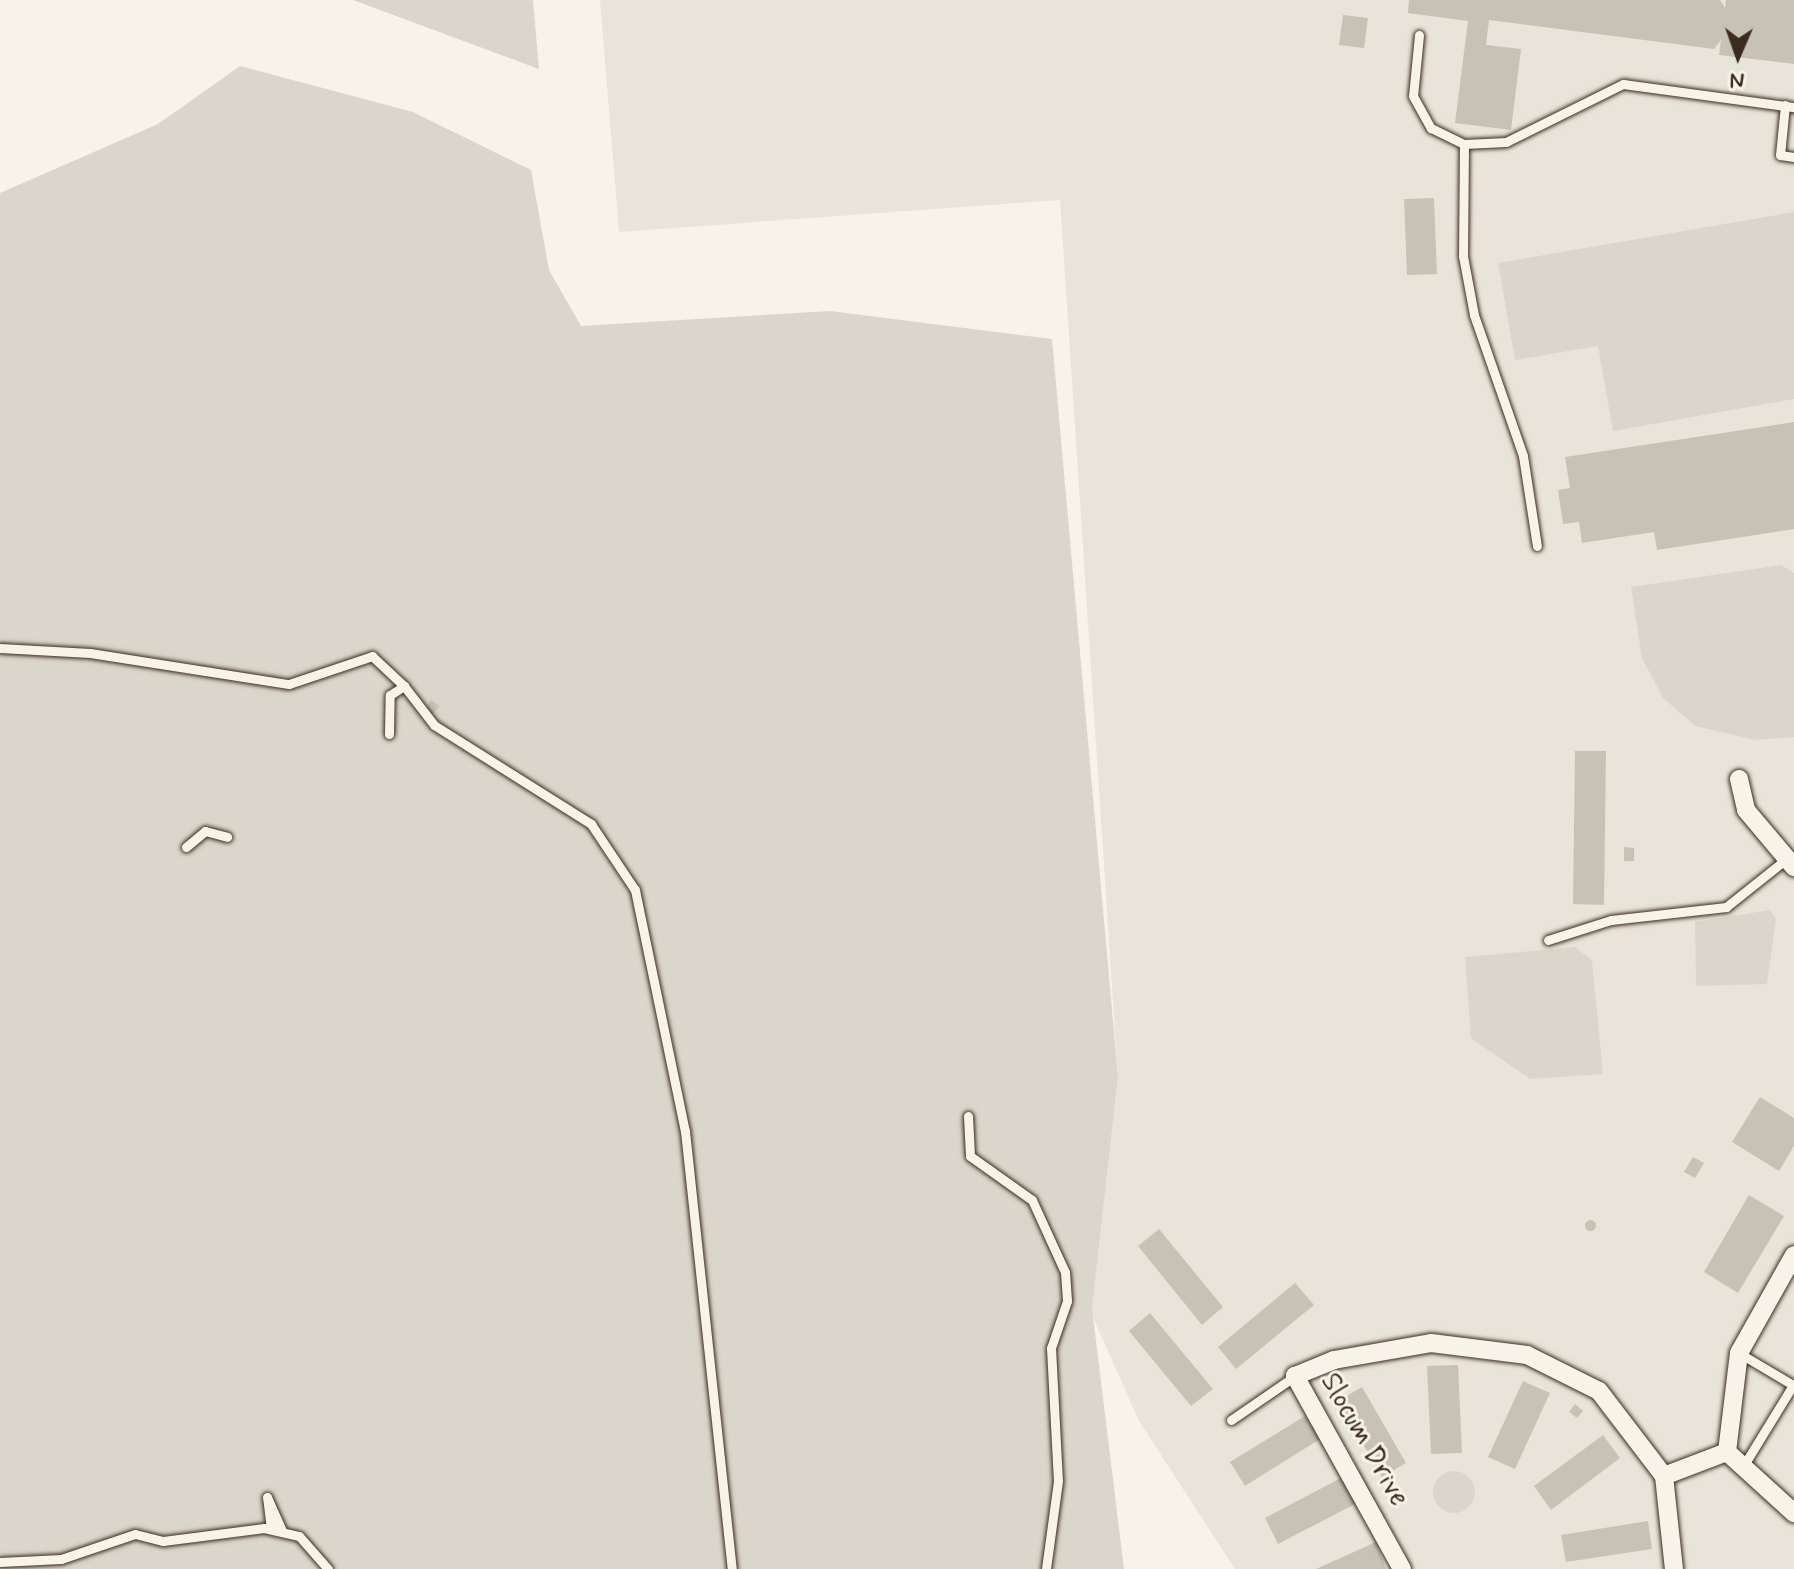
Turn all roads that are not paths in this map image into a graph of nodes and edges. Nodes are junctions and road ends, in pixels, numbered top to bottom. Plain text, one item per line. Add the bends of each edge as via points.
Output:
1 (1419, 35) dead end
2 (1789, 106) edge
3 (1464, 144) junction
4 (1794, 157) edge
5 (1537, 546) dead end
6 (0, 648) edge
7 (404, 686) junction
8 (389, 734) dead end
9 (1739, 779) dead end
10 (227, 837) dead end
11 (186, 847) dead end
12 (1790, 864) edge
13 (1548, 940) dead end
14 (968, 1116) dead end
15 (1794, 1255) edge
16 (1739, 1353) junction
17 (1295, 1376) junction
18 (1231, 1420) dead end
19 (1727, 1452) junction
20 (1744, 1465) junction
21 (1664, 1476) junction
22 (1794, 1513) edge
23 (0, 1562) edge
24 (328, 1569) edge
25 (732, 1569) edge
26 (1046, 1569) edge
27 (1402, 1569) edge
28 (1674, 1569) edge

1 - 3 lane via 1413,96 1431,128
2 - 3 lane via 1623,84 1506,142
2 - 4 lane via 1780,155
3 - 5 lane via 1463,256 1474,315 1523,456
6 - 7 lane via 90,653 289,684 372,656
7 - 8 lane via 390,695
7 - 25 lane via 434,725 591,824 639,901 687,1146
9 - 12 street via 1746,810
10 - 11 lane via 205,831
12 - 13 lane via 1726,907 1611,920
14 - 26 lane via 970,1156 1032,1200 1065,1272 1067,1301 1051,1348 1058,1481
15 - 16 street
16 - 19 street
16 - 20 lane via 1793,1385
17 - 18 lane
17 - 21 street, Slocum Drive via 1334,1360 1431,1343 1527,1355 1599,1391
17 - 27 street, Slocum Drive
19 - 20 street
19 - 21 street
20 - 22 street
21 - 28 street
23 - 24 lane via 31,1555 61,1559 135,1534 163,1541 276,1530 299,1536

